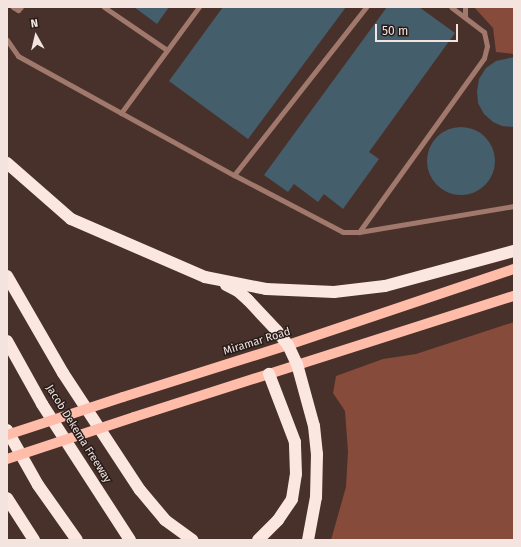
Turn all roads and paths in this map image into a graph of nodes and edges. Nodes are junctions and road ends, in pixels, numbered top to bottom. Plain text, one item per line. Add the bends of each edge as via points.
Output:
1 (14, 7) edge
2 (21, 7) edge
3 (104, 7) edge
4 (199, 7) edge
5 (366, 7) edge
6 (451, 7) edge
7 (465, 7) edge
8 (465, 17) junction
9 (7, 40) edge
10 (167, 50) junction
11 (121, 113) junction
12 (7, 163) edge
13 (234, 175) junction
14 (514, 206) edge
15 (359, 232) junction
16 (514, 251) edge
17 (514, 269) edge
18 (7, 276) edge
19 (218, 281) junction
20 (514, 296) edge
21 (7, 340) edge
22 (288, 345) junction
23 (297, 364) junction
24 (269, 374) junction
25 (7, 430) edge
26 (7, 435) edge
27 (7, 459) edge
28 (7, 498) edge
29 (34, 540) edge
30 (77, 540) edge
31 (130, 540) edge
32 (193, 540) edge
33 (258, 540) edge
34 (308, 540) edge

1 - 2 lane via 18,10
3 - 10 lane
4 - 10 lane
5 - 13 lane
6 - 8 lane
7 - 8 lane
8 - 15 lane via 484,32 487,46 484,58
9 - 11 lane via 18,56
10 - 11 lane
11 - 13 lane
12 - 19 highway via 71,219 144,252
13 - 15 lane via 343,232
14 - 15 lane
16 - 19 highway via 385,286 334,292 266,289
17 - 22 main road, Miramar Road
18 - 32 highway via 63,373 140,490 166,520
19 - 22 highway via 238,291 248,300
20 - 23 main road
21 - 31 highway, Jacob Dekema Freeway via 42,404
22 - 23 highway
22 - 26 main road, Miramar Road, bridge
23 - 24 main road
23 - 34 highway via 314,426 317,454 316,497
24 - 27 main road, bridge
24 - 33 highway via 295,442 296,474 292,499 278,520
25 - 30 highway via 38,485
28 - 29 highway

